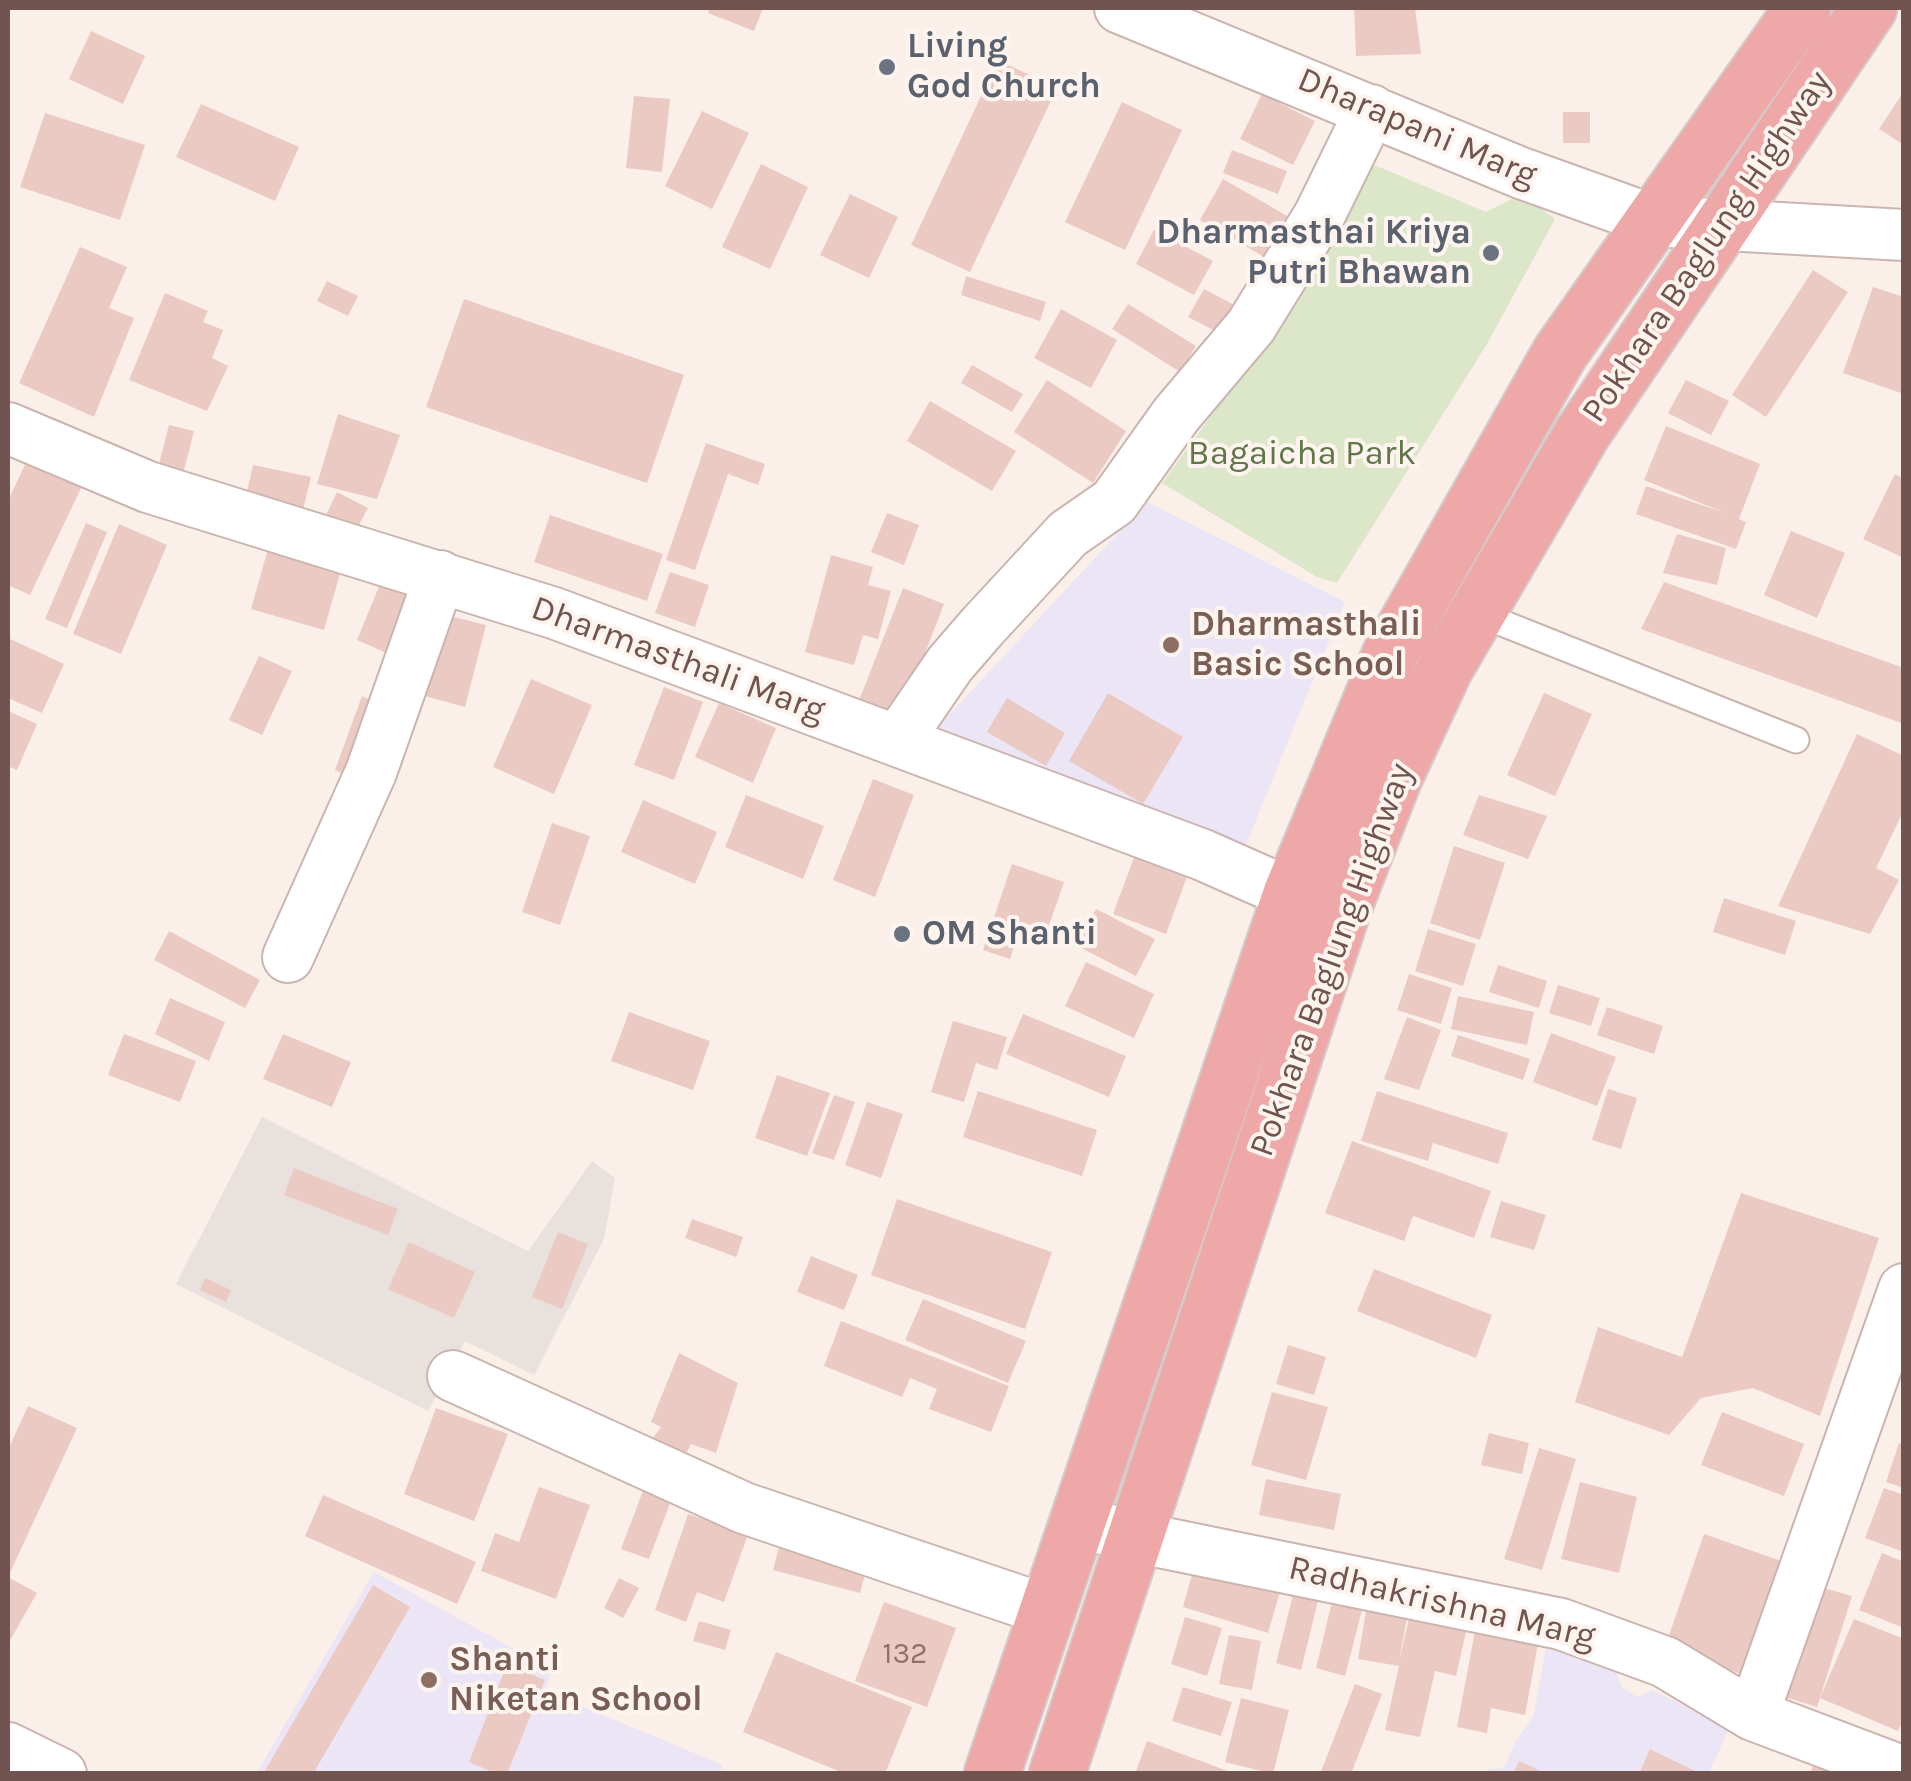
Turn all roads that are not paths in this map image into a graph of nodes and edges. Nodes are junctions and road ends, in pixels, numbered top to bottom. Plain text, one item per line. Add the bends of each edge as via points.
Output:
1 (1120, 8) edge
2 (1803, 8) edge
3 (1869, 8) edge
4 (1371, 110) junction
5 (1655, 221) junction
6 (1720, 226) junction
7 (1904, 235) edge
8 (8, 428) edge
9 (440, 576) junction
10 (1477, 613) junction
11 (898, 740) junction
12 (1796, 740) dead end
13 (1291, 894) junction
14 (1343, 908) junction
15 (288, 957) dead end
16 (1904, 1289) edge
17 (454, 1376) dead end
18 (1077, 1522) junction
19 (1136, 1537) junction
20 (1046, 1610) junction
21 (1753, 1715) junction
22 (8, 1748) edge
23 (1904, 1772) edge
24 (60, 1774) edge
25 (992, 1774) edge
26 (1058, 1774) edge

1 - 4 street, Dharapani Marg
2 - 5 highway, Pokhara Baglung Highway
3 - 6 highway, Pokhara Baglung Highway
4 - 5 street, Dharapani Marg
4 - 11 street via 1319,216 1252,326 1114,502 1068,534 950,664
5 - 6 street, Dharapani Marg
5 - 13 highway, Pokhara Baglung Highway via 1560,353 1392,650
6 - 7 street, Dharapani Marg
6 - 10 highway, Pokhara Baglung Highway via 1582,434
8 - 9 street, Dharmasthali Marg via 148,487
9 - 11 street, Dharmasthali Marg
9 - 15 street via 371,772
10 - 12 lane
10 - 14 highway, Pokhara Baglung Highway via 1394,778
11 - 13 street, Dharmasthali Marg
13 - 14 street, Dharmasthali Marg
13 - 18 highway, Pokhara Baglung Highway
14 - 19 highway, Pokhara Baglung Highway
16 - 21 street
17 - 20 street via 744,1508
18 - 19 street, Radhakrishna Marg
18 - 20 highway, Pokhara Baglung Highway
19 - 21 street, Radhakrishna Marg via 1560,1624 1666,1662
19 - 26 highway, Pokhara Baglung Highway
20 - 25 highway, Pokhara Baglung Highway
21 - 23 street, Radhakrishna Marg
22 - 24 street

